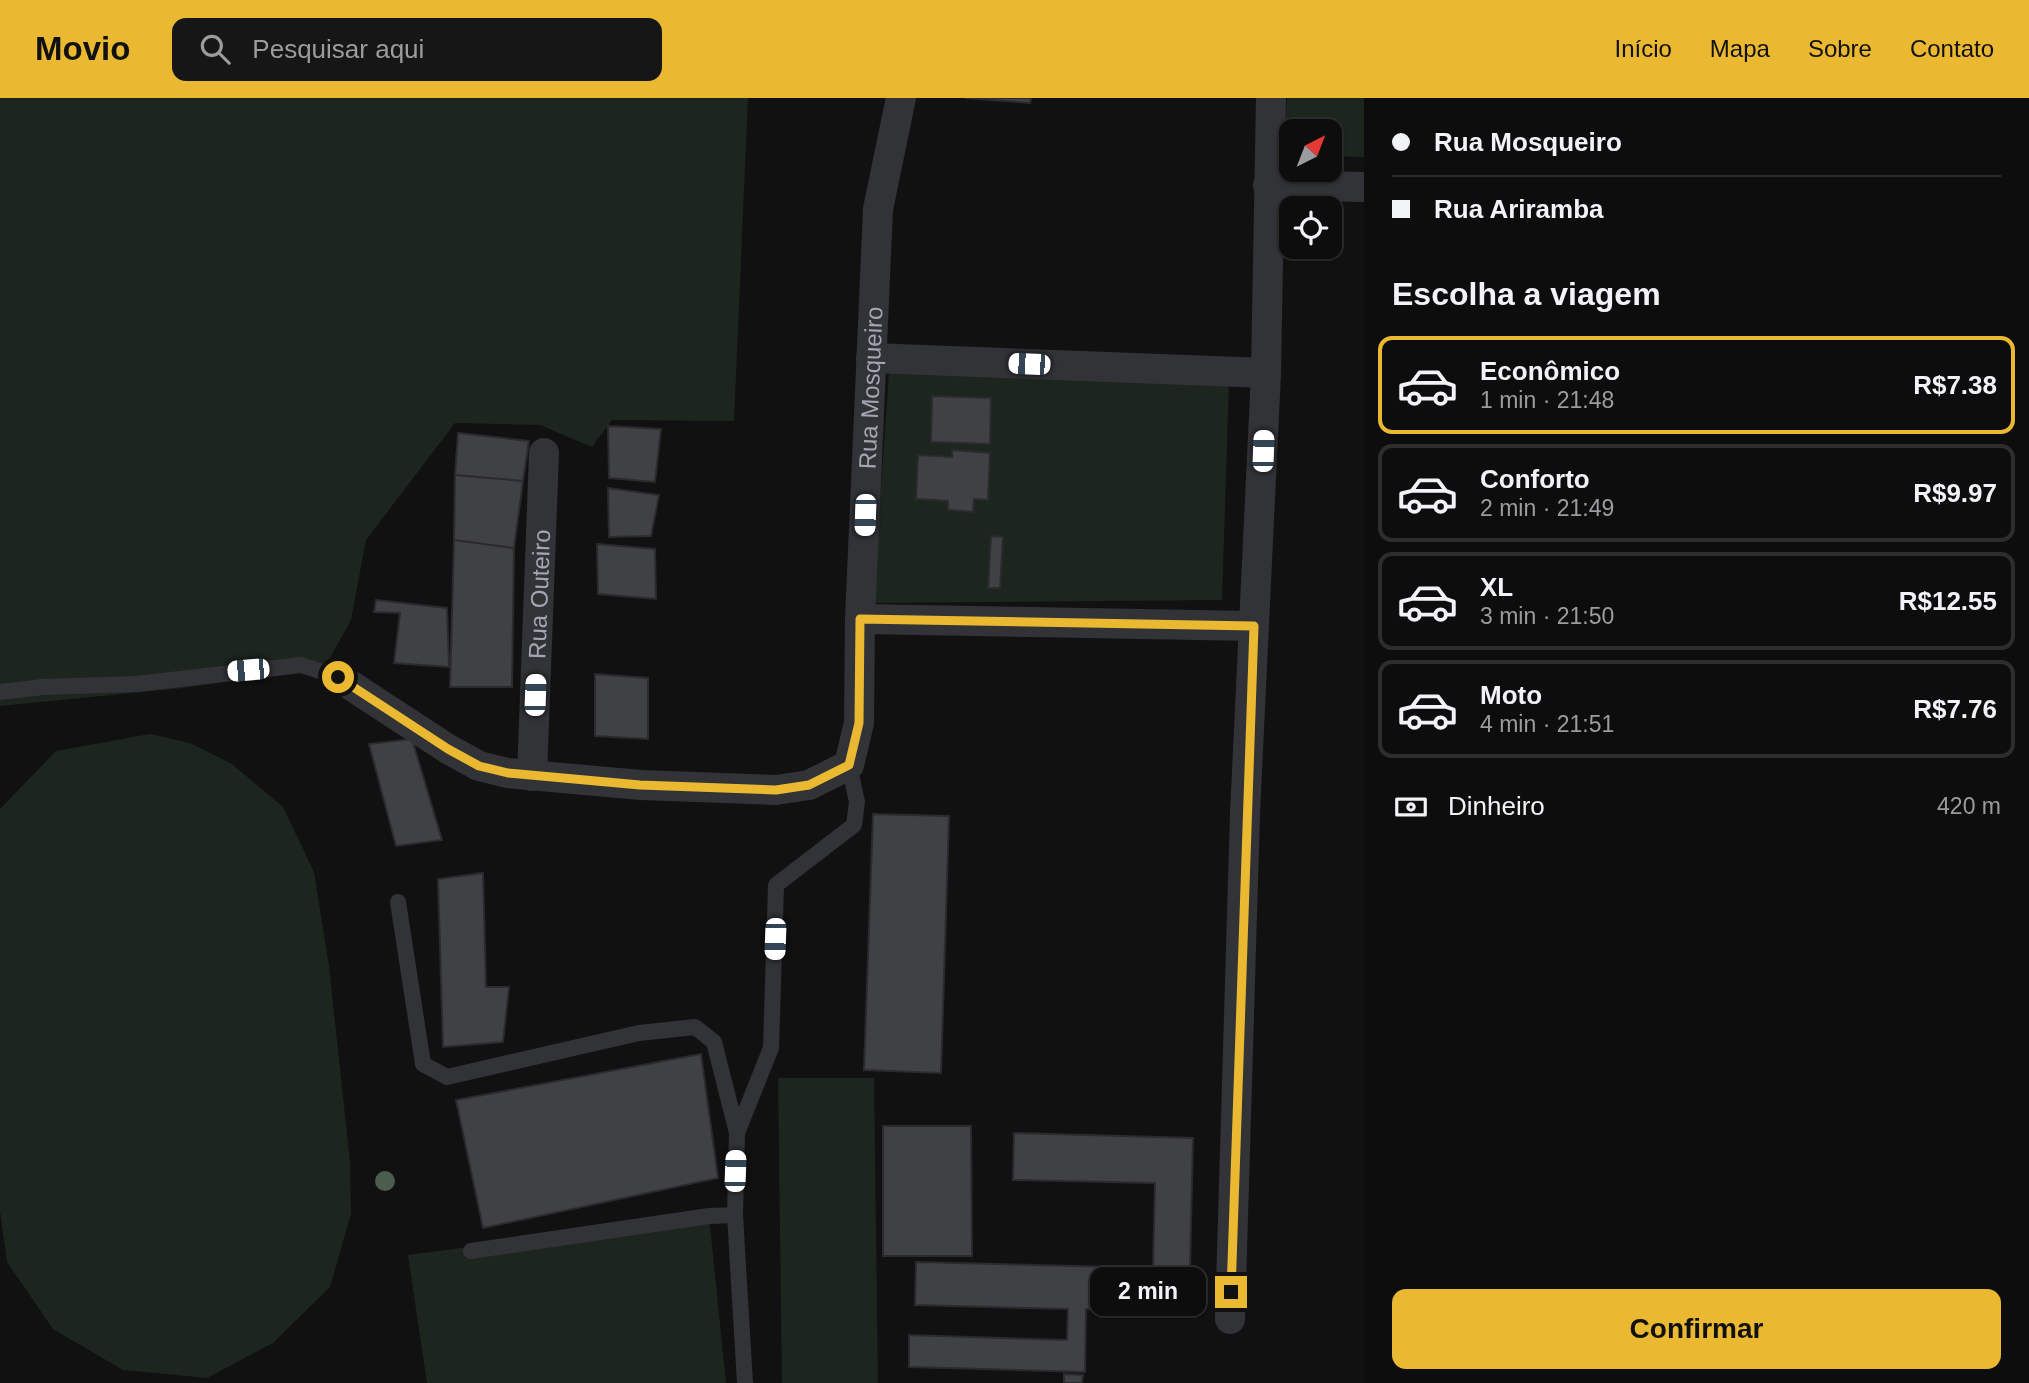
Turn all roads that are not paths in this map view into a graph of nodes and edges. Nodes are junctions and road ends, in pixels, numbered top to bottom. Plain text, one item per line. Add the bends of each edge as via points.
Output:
1 (901, 98) edge
2 (1271, 98) edge
3 (1268, 185) junction
4 (1364, 187) edge
5 (871, 358) junction
6 (1266, 373) junction
7 (544, 453) dead end
8 (860, 619) junction
9 (1254, 626) junction
10 (338, 677) joint
11 (0, 692) edge
12 (849, 765) junction
13 (532, 776) junction
14 (398, 902) dead end
15 (737, 1133) junction
16 (735, 1215) junction
17 (471, 1251) dead end
18 (1230, 1319) dead end
19 (745, 1383) edge

1 - 5 street, Rua Mosqueiro via 878,208
2 - 3 street
3 - 4 street
3 - 6 street
5 - 6 street
5 - 8 street, Rua Mosqueiro
6 - 9 street
7 - 13 street, Rua Outeiro
8 - 9 street
8 - 12 street, Rua Mosqueiro via 859,723
9 - 18 street
10 - 11 lane via 301,665 136,684
10 - 13 street via 479,766
12 - 13 street via 809,785 776,790
12 - 15 lane via 857,802 854,825 776,885 771,1048
14 - 15 lane via 423,1064 447,1077 639,1033 695,1027 714,1042
15 - 16 lane
16 - 17 lane
16 - 19 lane

